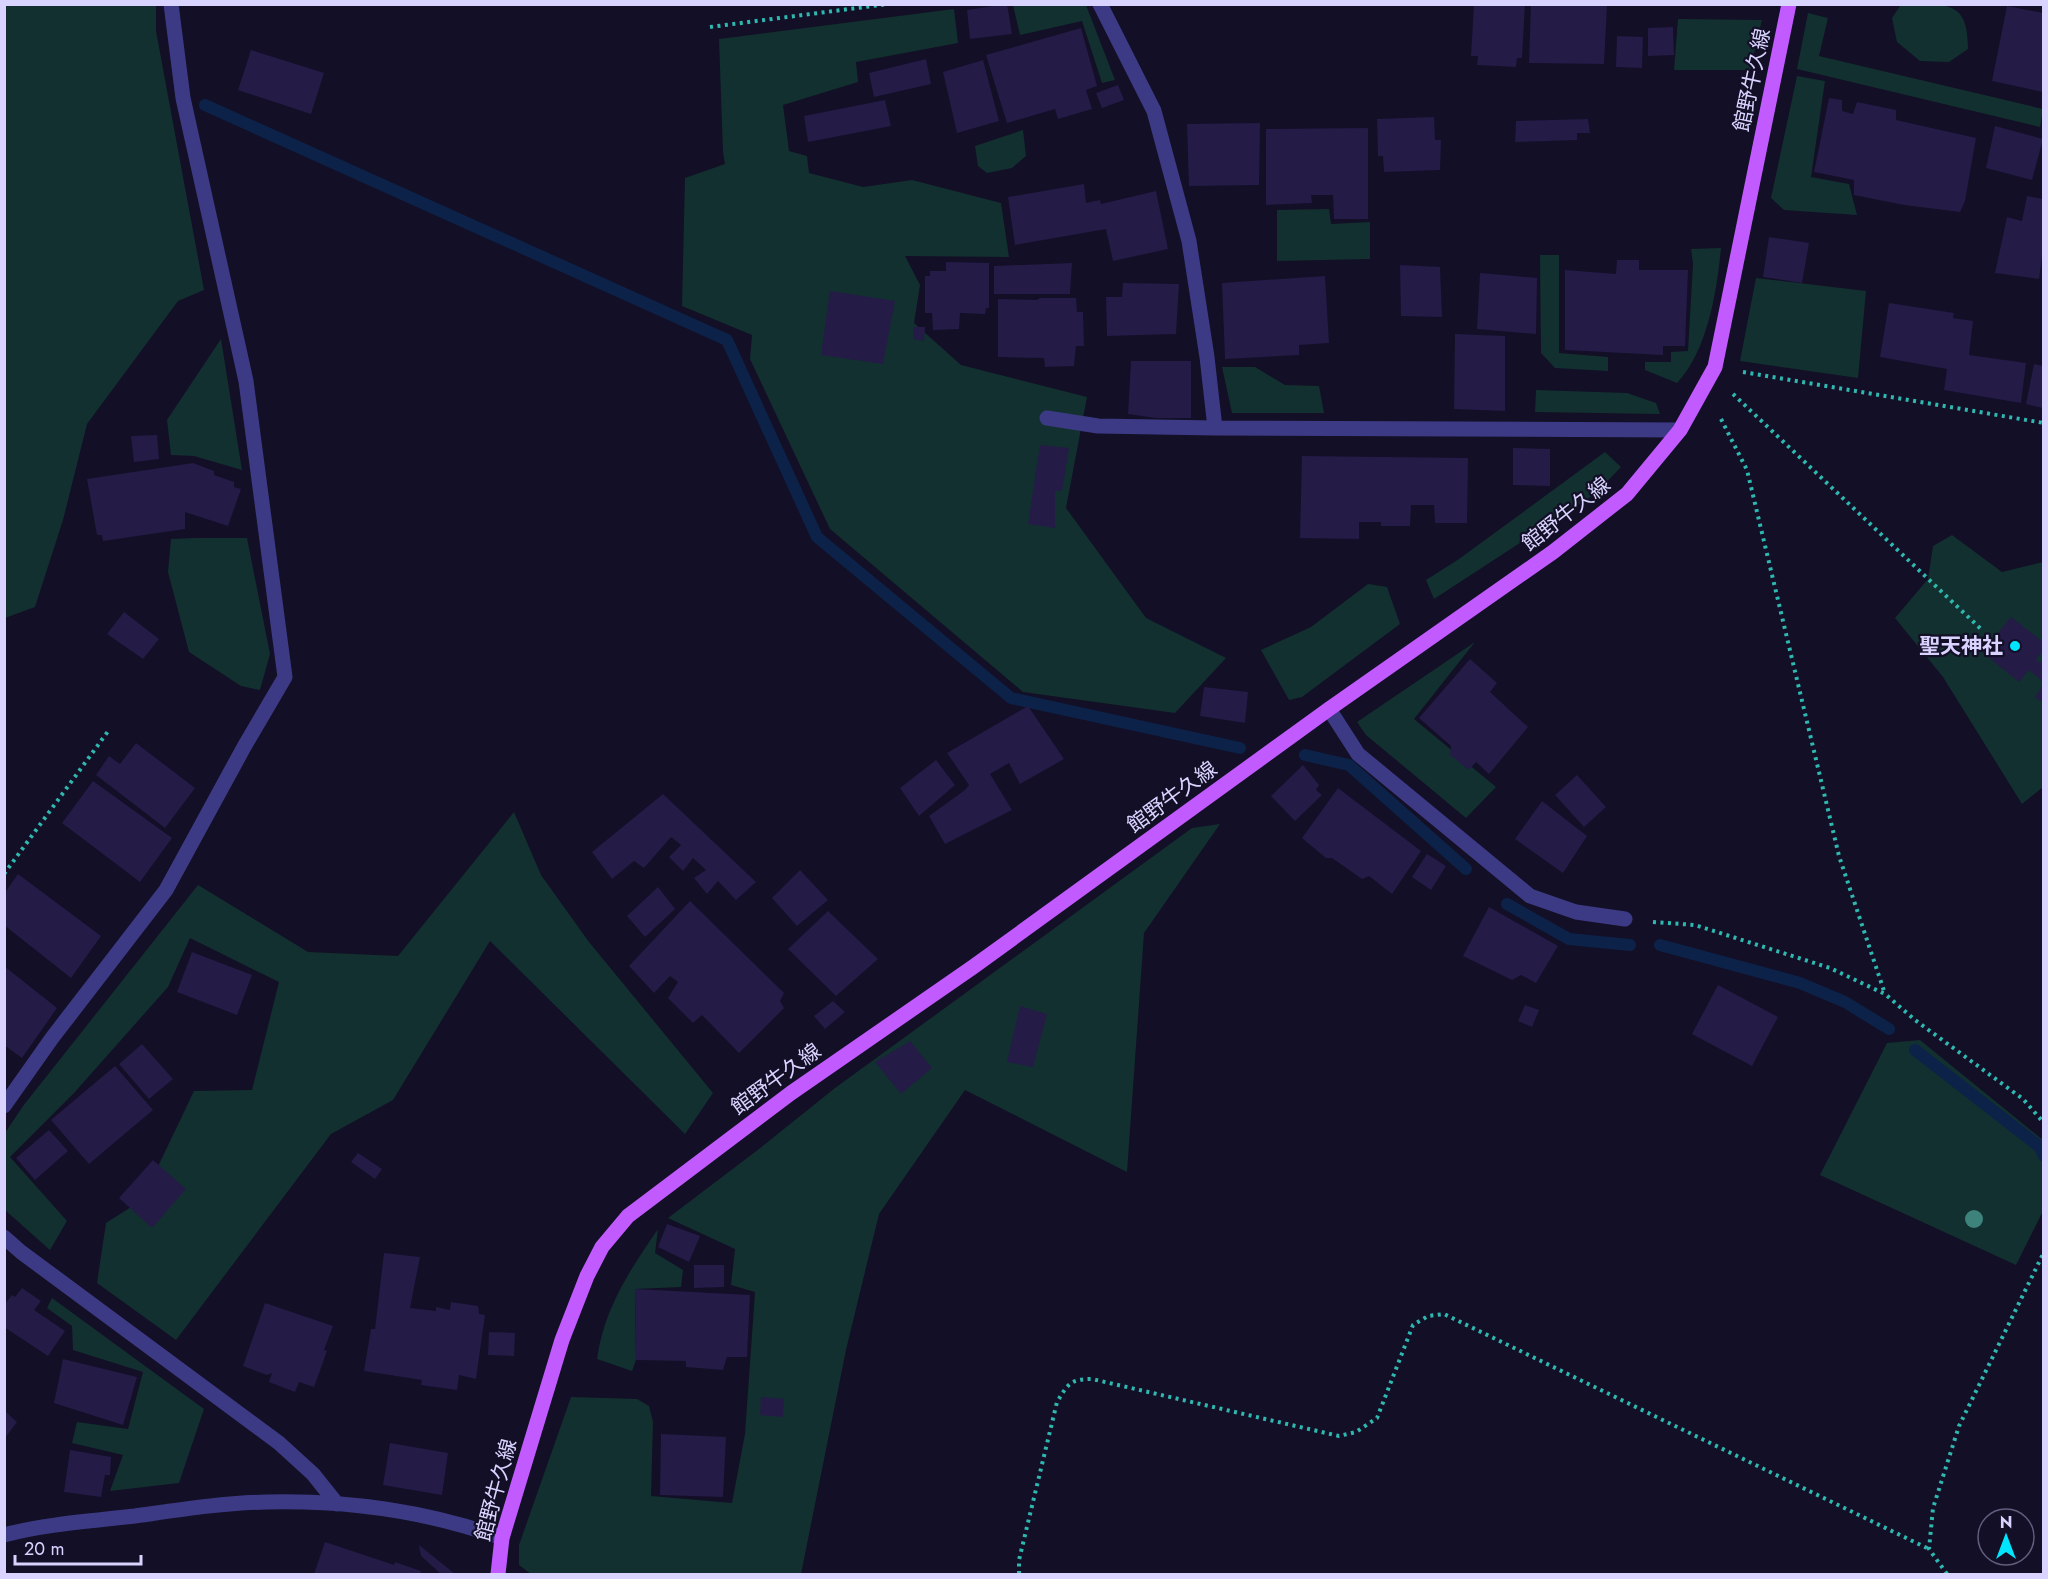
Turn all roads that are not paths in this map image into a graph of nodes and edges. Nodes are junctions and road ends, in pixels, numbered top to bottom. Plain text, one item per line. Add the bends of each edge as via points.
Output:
1 (171, 4) edge
2 (1100, 4) edge
3 (1789, 4) edge
4 (1047, 418) dead end
5 (1215, 428) junction
6 (1680, 430) junction
7 (1329, 709) junction
8 (1625, 919) road end
9 (4, 1106) edge
10 (4, 1237) edge
11 (337, 1504) junction
12 (4, 1535) edge
13 (502, 1538) junction
14 (498, 1575) edge

1 - 9 street via 183,98 246,381 285,677 166,890
2 - 5 street via 1154,111 1190,241
3 - 6 main road, 館野牛久線 via 1711,377
4 - 5 street via 1098,426
5 - 6 street
6 - 7 main road, 館野牛久線 via 1627,494 1553,552
7 - 8 street via 1358,754 1530,896 1576,912
7 - 13 main road, 館野牛久線 via 973,967 791,1093 628,1216 602,1247 582,1287
10 - 11 street via 279,1443 313,1474
11 - 12 street via 265,1502 199,1508
11 - 13 street via 424,1515
13 - 14 main road, 館野牛久線

